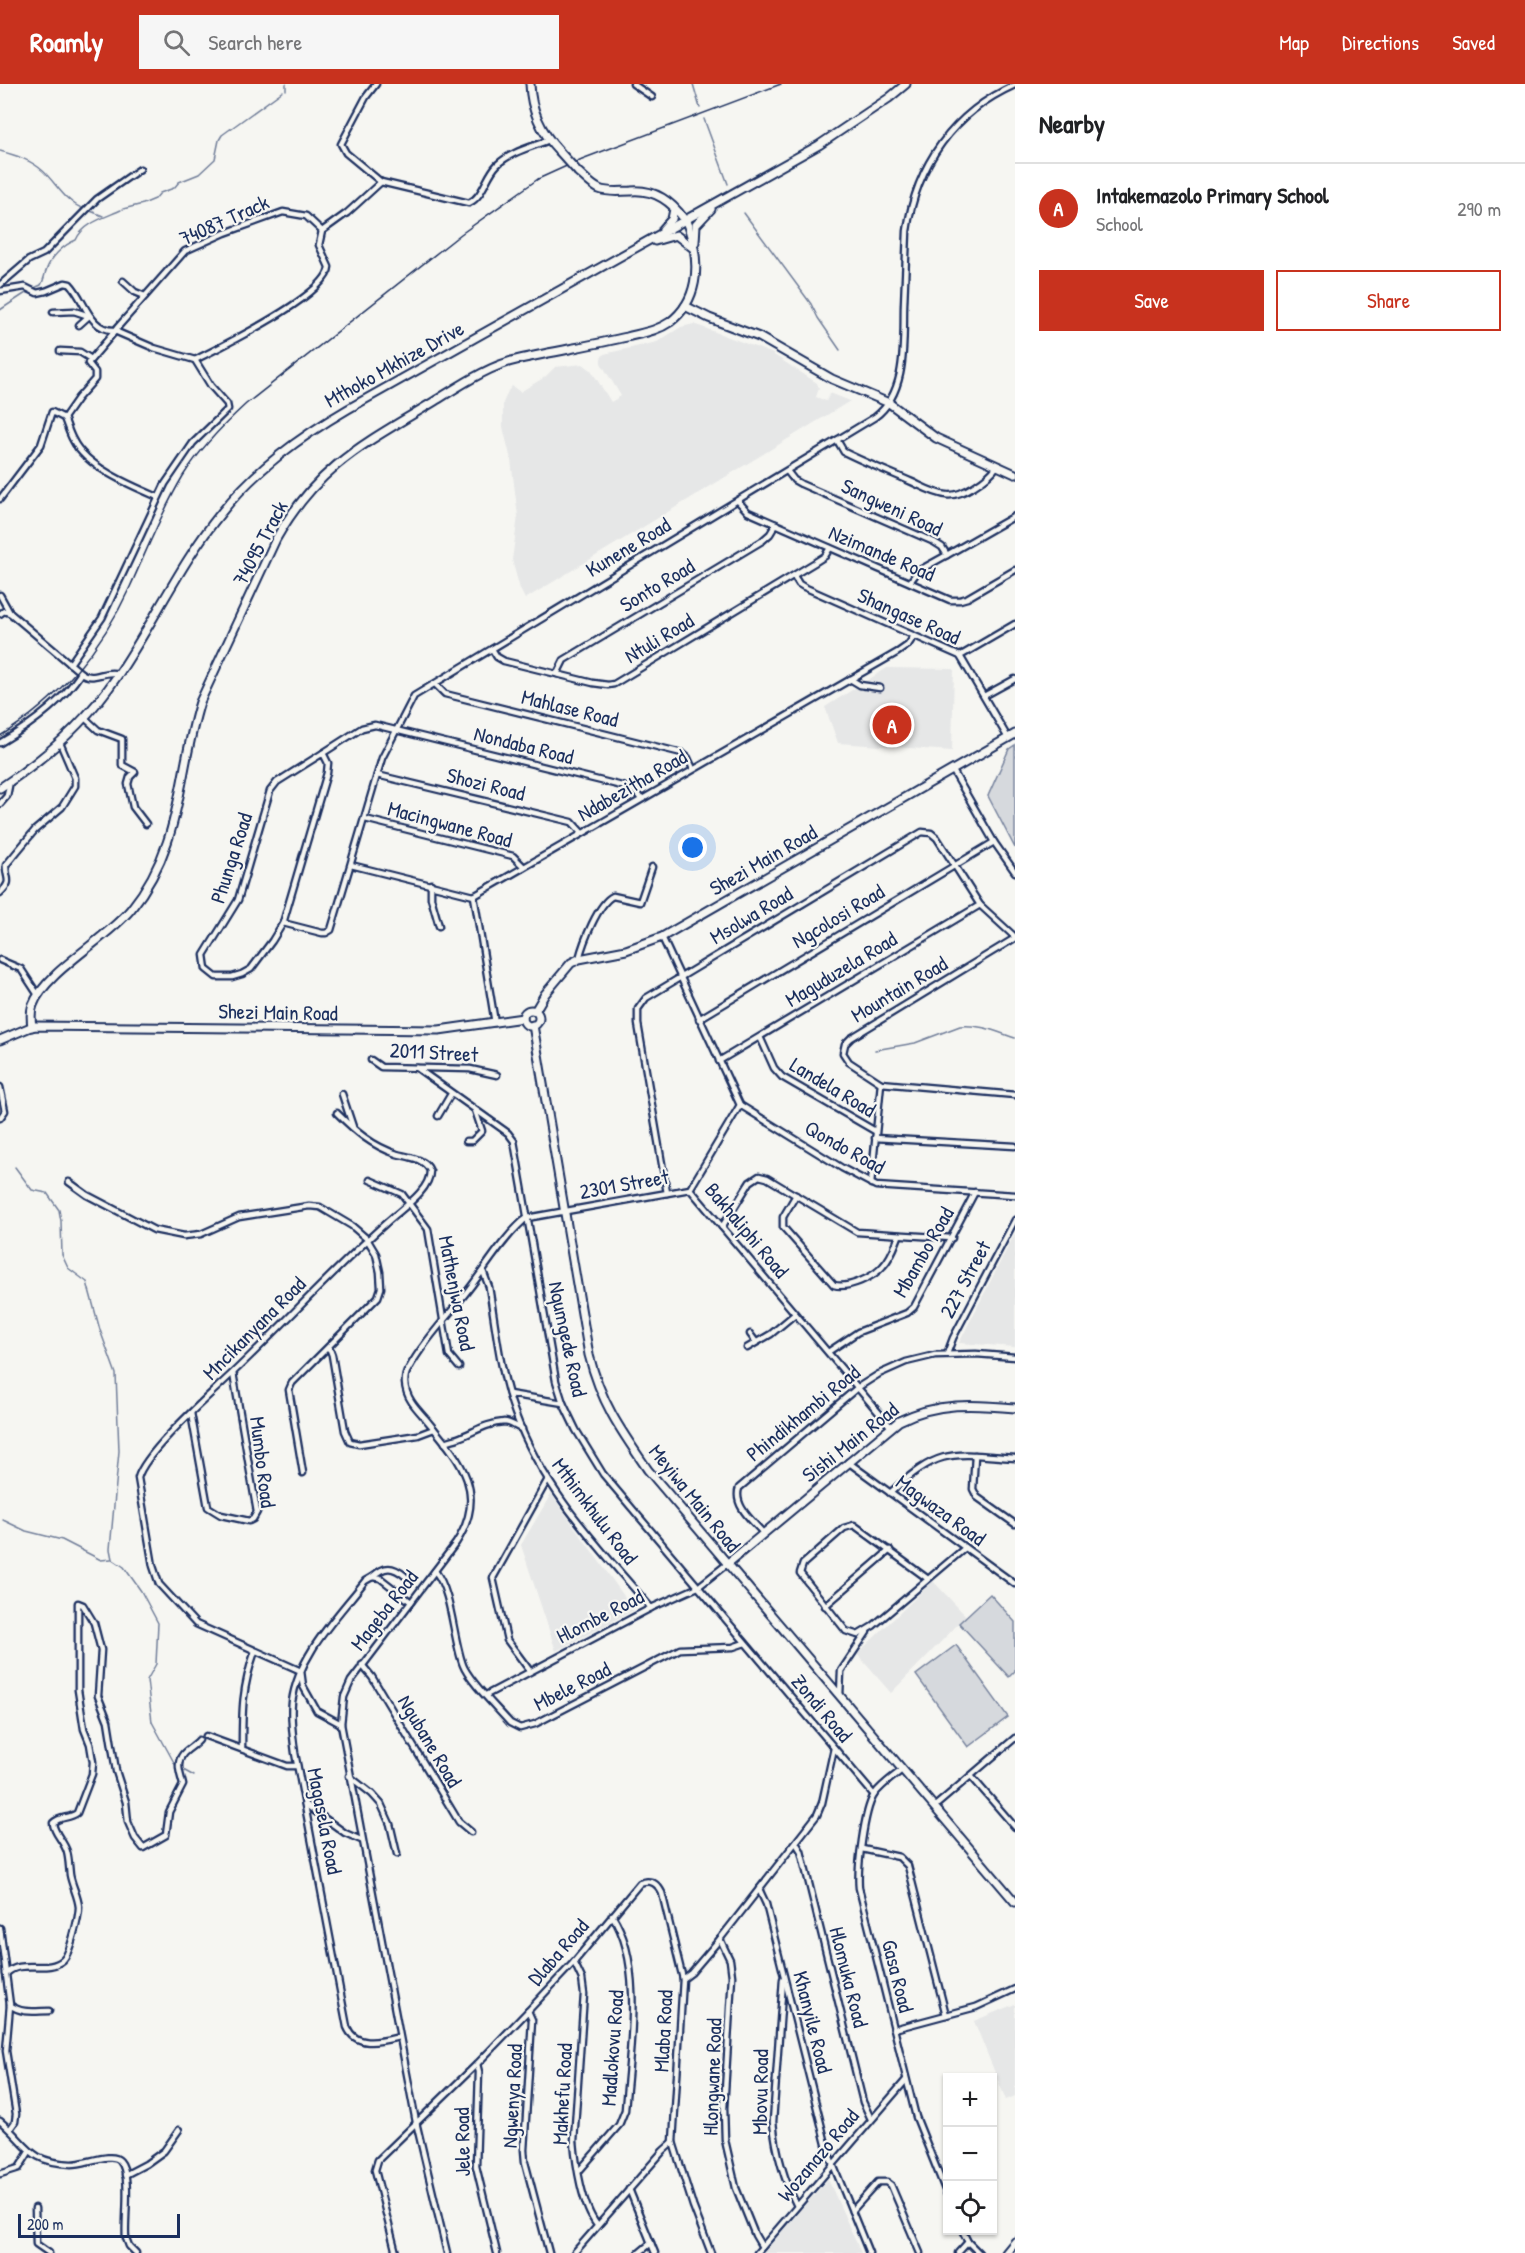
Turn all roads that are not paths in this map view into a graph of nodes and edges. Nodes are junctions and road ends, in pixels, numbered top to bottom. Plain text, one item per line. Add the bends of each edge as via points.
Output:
1 (376, 84) edge
2 (530, 84) edge
3 (633, 84) edge
4 (906, 84) edge
5 (1015, 85) edge
6 (652, 97) dead end
7 (549, 140) junction
8 (140, 169) dead end
9 (381, 182) junction
10 (720, 201) junction
11 (674, 209) junction
12 (686, 220) junction
13 (322, 231) junction
14 (654, 237) junction
15 (638, 246) junction
16 (694, 249) junction
17 (696, 260) junction
18 (123, 281) dead end
19 (0, 285) edge
20 (0, 291) edge
21 (145, 296) junction
22 (685, 306) junction
23 (53, 312) dead end
24 (89, 316) junction
25 (79, 325) dead end
26 (116, 330) junction
27 (60, 351) dead end
28 (91, 359) junction
29 (195, 360) junction
30 (889, 403) junction
31 (64, 418) junction
32 (837, 440) junction
33 (997, 466) junction
34 (787, 471) junction
35 (1015, 474) edge
36 (158, 496) junction
37 (0, 499) edge
38 (738, 501) junction
39 (1015, 516) edge
40 (776, 525) junction
41 (830, 548) junction
42 (947, 555) junction
43 (1015, 570) edge
44 (794, 576) junction
45 (910, 582) junction
46 (0, 595) edge
47 (9, 613) junction
48 (0, 614) edge
49 (1015, 624) edge
50 (914, 636) junction
51 (492, 649) junction
52 (960, 656) junction
53 (70, 664) junction
54 (81, 673) junction
55 (118, 674) junction
56 (557, 674) junction
57 (850, 679) junction
58 (1015, 679) edge
59 (435, 684) junction
60 (880, 688) dead end
61 (984, 696) junction
62 (85, 718) junction
63 (395, 731) junction
64 (1012, 736) edge
65 (60, 742) junction
66 (0, 743) edge
67 (323, 753) junction
68 (693, 769) junction
69 (953, 771) junction
70 (377, 775) junction
71 (10, 781) junction
72 (0, 788) edge
73 (641, 799) junction
74 (0, 804) edge
75 (365, 819) junction
76 (146, 824) dead end
77 (582, 833) junction
78 (994, 842) junction
79 (351, 865) junction
80 (954, 866) junction
81 (524, 867) junction
82 (652, 867) dead end
83 (1015, 872) edge
84 (431, 884) junction
85 (0, 893) edge
86 (474, 896) junction
87 (980, 905) junction
88 (283, 924) junction
89 (439, 926) dead end
90 (662, 937) junction
91 (1015, 938) edge
92 (579, 959) junction
93 (0, 960) edge
94 (680, 976) junction
95 (38, 995) junction
96 (535, 1011) junction
97 (523, 1018) junction
98 (699, 1019) junction
99 (495, 1023) junction
100 (533, 1025) junction
101 (32, 1028) junction
102 (760, 1037) junction
103 (0, 1040) edge
104 (371, 1060) dead end
105 (719, 1061) junction
106 (417, 1068) junction
107 (497, 1075) dead end
108 (881, 1083) junction
109 (0, 1087) edge
110 (342, 1094) dead end
111 (451, 1094) junction
112 (1015, 1095) edge
113 (740, 1105) junction
114 (475, 1110) junction
115 (337, 1113) dead end
116 (438, 1116) dead end
117 (0, 1118) edge
118 (353, 1129) junction
119 (875, 1134) junction
120 (466, 1141) dead end
121 (1015, 1146) edge
122 (370, 1180) dead end
123 (69, 1182) dead end
124 (871, 1184) junction
125 (690, 1189) junction
126 (975, 1192) junction
127 (667, 1193) junction
128 (796, 1195) junction
129 (1015, 1195) edge
130 (410, 1203) junction
131 (564, 1211) junction
132 (527, 1218) junction
133 (1015, 1220) edge
134 (722, 1227) junction
135 (899, 1236) junction
136 (952, 1238) junction
137 (368, 1239) junction
138 (483, 1271) junction
139 (795, 1314) junction
140 (443, 1322) junction
141 (750, 1334) dead end
142 (756, 1342) junction
143 (329, 1347) junction
144 (747, 1348) dead end
145 (828, 1352) junction
146 (947, 1354) junction
147 (1015, 1357) edge
148 (459, 1367) dead end
149 (233, 1373) junction
150 (857, 1388) junction
151 (509, 1394) junction
152 (563, 1403) junction
153 (1015, 1408) edge
154 (191, 1413) junction
155 (890, 1426) junction
156 (434, 1429) junction
157 (522, 1429) junction
158 (445, 1443) junction
159 (975, 1455) junction
160 (1015, 1458) edge
161 (848, 1462) junction
162 (303, 1473) dead end
163 (547, 1481) junction
164 (890, 1493) junction
165 (1015, 1524) edge
166 (764, 1533) junction
167 (965, 1548) junction
168 (890, 1550) junction
169 (727, 1564) junction
170 (435, 1571) junction
171 (372, 1576) junction
172 (405, 1576) dead end
173 (928, 1579) junction
174 (1015, 1584) edge
175 (698, 1587) junction
176 (411, 1602) junction
177 (825, 1606) junction
178 (651, 1608) junction
179 (867, 1630) junction
180 (745, 1643) junction
181 (255, 1651) junction
182 (362, 1665) junction
183 (301, 1671) junction
184 (530, 1671) junction
185 (486, 1695) junction
186 (840, 1696) junction
187 (341, 1724) junction
188 (206, 1736) dead end
189 (1015, 1738) edge
190 (198, 1740) dead end
191 (834, 1748) junction
192 (242, 1749) junction
193 (297, 1766) junction
194 (902, 1770) junction
195 (349, 1776) junction
196 (971, 1776) junction
197 (874, 1795) junction
198 (305, 1804) junction
199 (933, 1807) junction
200 (1015, 1827) edge
201 (471, 1832) dead end
202 (362, 1840) junction
203 (796, 1843) junction
204 (862, 1849) junction
205 (398, 1854) dead end
206 (759, 1889) junction
207 (1015, 1902) edge
208 (612, 1915) junction
209 (0, 1928) edge
210 (720, 1939) junction
211 (574, 1962) junction
212 (6, 1974) junction
213 (784, 1976) junction
214 (683, 1979) junction
215 (1015, 1989) edge
216 (10, 2005) junction
217 (49, 2011) dead end
218 (528, 2011) junction
219 (793, 2011) junction
220 (780, 2012) junction
221 (946, 2015) junction
222 (894, 2029) junction
223 (399, 2037) junction
224 (477, 2064) junction
225 (906, 2080) junction
226 (871, 2119) junction
227 (0, 2121) edge
228 (416, 2122) junction
229 (10, 2129) junction
230 (179, 2130) dead end
231 (673, 2142) junction
232 (29, 2152) junction
233 (832, 2165) junction
234 (579, 2171) junction
235 (0, 2174) edge
236 (125, 2175) junction
237 (943, 2185) edge
238 (629, 2189) junction
239 (797, 2206) junction
240 (35, 2208) dead end
241 (852, 2211) junction
242 (597, 2225) junction
243 (964, 2235) edge
244 (968, 2242) junction
245 (1015, 2242) edge
246 (651, 2243) junction
247 (762, 2247) junction
248 (48, 2253) edge
249 (136, 2253) edge
250 (396, 2253) edge
251 (447, 2253) edge
252 (497, 2253) edge
253 (549, 2253) edge
254 (574, 2253) edge
255 (639, 2253) edge
256 (655, 2253) edge
257 (711, 2253) edge
258 (757, 2253) edge
259 (869, 2253) edge
260 (920, 2253) edge
261 (958, 2253) edge
262 (979, 2253) edge
263 (1006, 2253) edge

1 - 9 street via 342,144 346,153
2 - 7 street via 533,108
3 - 6 street
4 - 10 street, Mthoko Mkhize Drive via 819,145
5 - 30 street via 987,100 957,124 934,152 919,180 907,231 902,366
7 - 9 street via 505,159 491,173 477,199 469,203
7 - 11 street, bridge via 600,189 652,192
8 - 19 street via 97,199 44,253 29,260
9 - 13 street
10 - 12 street, Mthoko Mkhize Drive
10 - 17 street via 696,225
11 - 12 street
11 - 14 street via 672,219
12 - 14 street, Mthoko Mkhize Drive
12 - 16 street, 74095 Track
13 - 21 street, 74087 Track via 301,213 283,212 264,218 185,251
13 - 29 street via 319,244 329,267 326,278 287,309
14 - 15 street, Mthoko Mkhize Drive
15 - 16 street via 676,235
15 - 55 street, Mthoko Mkhize Drive via 339,414 282,453 243,488 205,535
16 - 17 street, 74095 Track
17 - 22 street, 74095 Track via 694,284
18 - 21 street
20 - 24 street via 26,288 37,292 70,284
21 - 26 street, 74087 Track
22 - 30 street via 759,336 832,379
22 - 95 street, 74095 Track via 670,322 648,333 517,359 492,369 362,446 314,486 276,539 200,702 160,865 130,911
23 - 24 street via 74,311
24 - 25 street
24 - 26 street via 108,330
26 - 28 street, 74087 Track
26 - 29 street via 154,348
27 - 28 street via 80,352
28 - 31 street via 88,363 95,379
29 - 36 street via 228,409 193,443
30 - 32 street, Kunene Road via 875,417
30 - 33 street via 936,438
31 - 36 street via 73,440 92,461 117,479
31 - 37 street via 52,412 41,444
32 - 33 street via 844,452 947,495 958,494 989,477
32 - 34 street, Kunene Road
33 - 35 street
34 - 38 street, Kunene Road
34 - 42 street, Sangweni Road via 801,484 934,542
36 - 53 street via 102,618
38 - 40 street, Nzimande Road via 744,510
38 - 51 street, Kunene Road
39 - 42 street, Sangweni Road
40 - 41 street, Nzimande Road
40 - 56 street, Sonto Road via 762,541 564,660
41 - 44 street, Ntuli Road via 822,559
41 - 45 street, Nzimande Road
42 - 45 street via 918,571
43 - 45 street, Nzimande Road via 960,600 945,598
44 - 50 street, Shangase Road via 804,588
44 - 56 street, Ntuli Road via 614,684
46 - 47 street
47 - 48 street
47 - 53 street
49 - 52 street
50 - 52 street, Shangase Road
50 - 57 street, Ndabezitha Road via 904,648
51 - 56 street, Ntuli Road via 504,661
51 - 59 street, Kunene Road
52 - 61 street, Shangase Road
53 - 54 street
54 - 55 street via 92,677
54 - 66 street via 65,693
55 - 62 street, Mthoko Mkhize Drive
57 - 60 street via 860,686
57 - 68 street, Ndabezitha Road
58 - 61 street
59 - 63 street, Kunene Road via 414,696
59 - 68 street, Mahlase Road via 445,694 682,753
61 - 64 street, Shangase Road
62 - 65 street, Mthoko Mkhize Drive
62 - 76 street via 98,730 122,739 122,765 135,772 128,784 133,807
63 - 67 street via 370,725
63 - 70 street, Kunene Road
63 - 73 street, Nondaba Road via 626,787
64 - 69 street, Shezi Main Road
65 - 71 street, Mthoko Mkhize Drive
65 - 85 street via 75,786 62,807 35,830 6,864 7,886
67 - 88 street, Phunga Road via 328,769
67 - 88 street, Phunga Road via 277,782 270,791 238,900 204,955 206,969 216,977 242,974 261,957
68 - 73 street, Ndabezitha Road
69 - 78 street
69 - 90 street, Shezi Main Road
70 - 75 street, Kunene Road
70 - 77 street, Shozi Road via 568,821
71 - 72 street, Mthoko Mkhize Drive
71 - 74 street via 7,796
73 - 77 street, Ndabezitha Road
75 - 79 street, Kunene Road
75 - 81 street, Macingwane Road via 513,856
77 - 81 street, Ndabezitha Road
78 - 80 street, Ngcolosi Road
78 - 83 street
79 - 84 street
79 - 88 street, Kunene Road via 328,932
80 - 87 street, Msolwa Road
80 - 94 street, Msolwa Road via 934,835 918,833
80 - 98 street, Ngcolosi Road
81 - 86 street, Ndabezitha Road
82 - 92 street via 640,902 613,896 607,899 585,939
84 - 86 street
84 - 89 street
86 - 99 street
87 - 91 street, Msolwa Road
87 - 102 street, Maguduzela Road
90 - 92 street, Shezi Main Road via 626,950
90 - 94 street
91 - 108 street, Mountain Road via 847,1041 843,1053 846,1060
92 - 96 street, Shezi Main Road via 566,968
93 - 95 street via 21,969
94 - 98 street
94 - 127 street, Msolwa Road via 646,998 637,1011
95 - 101 street via 31,1010
96 - 97 street, Shezi Main Road via 527,1011
96 - 100 street, Shezi Main Road via 539,1017
97 - 99 street, Shezi Main Road
97 - 100 street via 526,1024
98 - 105 street
99 - 101 street, Shezi Main Road via 440,1030 41,1025
100 - 131 street, Meyiwa Main Road
101 - 103 street, Shezi Main Road
102 - 105 street, Maguduzela Road
102 - 119 street, Landela Road via 782,1077
104 - 106 street, 2011 Street via 381,1067
105 - 113 street
106 - 107 street, 2011 Street via 470,1069
106 - 111 street, Nqumgede Road
108 - 112 street, Mountain Road
108 - 119 street
109 - 117 street via 5,1111
110 - 118 street
111 - 114 street, Nqumgede Road
111 - 116 street
113 - 124 street, Qondo Road
113 - 125 street, Bakhaliphi Road
114 - 120 street via 482,1131 472,1141
114 - 132 street, Nqumgede Road via 514,1141
115 - 118 street
118 - 130 street, Mncikanyana Road via 370,1142 428,1167 428,1182
119 - 121 street, Landela Road
119 - 124 street
122 - 130 street, Mathenjwa Road via 402,1194
123 - 137 street via 154,1230 173,1235 196,1235 239,1217 317,1206
124 - 126 street, Qondo Road
125 - 127 street, 2301 Street
125 - 134 street, Bakhaliphi Road
126 - 129 street, Qondo Road
126 - 136 street, Mbambo Road
127 - 131 street, 2301 Street
128 - 134 street via 767,1178 755,1177
128 - 135 street via 857,1232
128 - 135 street via 783,1217 783,1227 834,1285 844,1286 881,1269
130 - 137 street, Mncikanyana Road
130 - 140 street, Mathenjwa Road via 428,1229
131 - 132 street
131 - 169 street, Meyiwa Main Road via 589,1355 600,1393 615,1424 648,1470
132 - 138 street, Mageba Road
132 - 152 street, Nqumgede Road
133 - 146 street, 227 Street
134 - 139 street, Bakhaliphi Road
135 - 136 street
136 - 145 street, Mbambo Road via 911,1310 858,1332
137 - 143 street via 377,1259 380,1292
137 - 149 street, Mncikanyana Road
138 - 140 street, Mageba Road
138 - 151 street, Mthimkhulu Road
139 - 142 street
139 - 145 street, Bakhaliphi Road
140 - 148 street, Mathenjwa Road via 449,1354
140 - 156 street, Mageba Road via 405,1376 409,1398
141 - 142 street
142 - 144 street
143 - 156 street via 350,1442 369,1443
143 - 162 street via 289,1390
145 - 150 street, Bakhaliphi Road
146 - 147 street, Phindikhambi Road
146 - 150 street, Phindikhambi Road via 906,1362
149 - 154 street, Mncikanyana Road
149 - 154 street, Mumbo Road via 257,1512 253,1519 221,1515 208,1507
150 - 155 street, Bakhaliphi Road
150 - 166 street, Phindikhambi Road via 740,1488 737,1500
151 - 152 street
151 - 157 street, Mthimkhulu Road
152 - 175 street, Nqumgede Road via 603,1474
153 - 155 street, Sishi Main Road via 949,1405 921,1411
154 - 181 street, Mncikanyana Road via 143,1465 138,1478 154,1574 191,1621
155 - 161 street, Sishi Main Road
156 - 158 street, Mageba Road
157 - 158 street via 507,1422 490,1425
157 - 163 street, Mthimkhulu Road
158 - 170 street, Mageba Road via 465,1471 470,1509 462,1535
159 - 160 street
159 - 164 street via 934,1460
159 - 165 street via 972,1489 977,1497
161 - 164 street, Magwaza Road
161 - 166 street, Sishi Main Road
163 - 178 street, Mthimkhulu Road
163 - 184 street via 493,1578 507,1640
164 - 167 street, Magwaza Road
166 - 169 street, Sishi Main Road
167 - 173 street
167 - 174 street, Magwaza Road
168 - 173 street
168 - 177 street
168 - 177 street via 854,1525 844,1528 801,1568 803,1579
169 - 175 street, Hlombe Road
169 - 186 street, Meyiwa Main Road
170 - 176 street, Mageba Road
170 - 185 street, Mbele Road via 441,1580 464,1667
171 - 172 street via 391,1567
171 - 176 street
171 - 183 street, Magasela Road via 318,1642
173 - 179 street
175 - 178 street, Hlombe Road
175 - 180 street, Nqumgede Road
176 - 182 street, Mageba Road
177 - 179 street via 850,1634
178 - 184 street, Hlombe Road
179 - 186 street via 841,1671
180 - 185 street, Mbele Road via 680,1649 524,1728 510,1723
180 - 191 street, Zondi Road
181 - 183 street, Mncikanyana Road
181 - 192 street via 242,1702
182 - 187 street, Mageba Road via 344,1697
182 - 201 street, Ngubane Road via 459,1822
183 - 187 street via 303,1687 316,1711
183 - 193 street, Magasela Road via 291,1711
184 - 185 street, Hlombe Road
186 - 194 street, Meyiwa Main Road
187 - 195 street, Mageba Road
188 - 192 street
189 - 196 street
190 - 212 street via 183,1754 179,1766 183,1785 168,1812 166,1835 143,1848 128,1822 108,1721 98,1696 102,1656 94,1623 78,1603 78,1690 92,1772 77,1813 53,1823 68,1854 78,1913 64,1959 55,1964 14,1967
191 - 197 street, Zondi Road
191 - 203 street, Mlaba Road via 820,1809
192 - 193 street
193 - 198 street, Magasela Road
194 - 197 street
194 - 199 street, Meyiwa Main Road
195 - 202 street, Mageba Road
195 - 205 street via 381,1804
196 - 199 street
196 - 200 street
197 - 204 street, Gasa Road
198 - 202 street via 345,1833
198 - 223 street, Magasela Road via 349,2031 367,2042
199 - 207 street, Meyiwa Main Road
202 - 223 street, Mageba Road
203 - 206 street, Mlaba Road
203 - 226 street, Hlomuka Road via 863,2102
204 - 221 street via 899,1857 909,1866
204 - 222 street, Gasa Road via 859,1888
206 - 210 street, Mlaba Road
206 - 213 street, Khanyile Road
208 - 211 street, Dlaba Road
208 - 214 street, Dlaba Road via 640,1883 650,1881 658,1887
208 - 234 street, Madlokovu Road via 621,1931 633,1984 625,2110 619,2125
209 - 212 street
210 - 214 street, Mlaba Road
210 - 247 street, Hlongwane Road via 730,1960 732,1976 725,2140 736,2188
211 - 218 street, Dlaba Road
211 - 234 street, Makhefu Road via 584,1994 574,2141
212 - 216 street
213 - 219 street, Khanyile Road
213 - 220 street, Mbovu Road
214 - 231 street, Mlaba Road
215 - 221 street via 976,2007
216 - 217 street via 26,2012
216 - 229 street via 6,2051 16,2114
218 - 224 street, Dlaba Road
218 - 253 street, Ngwenya Road via 532,2020 525,2162
219 - 220 street
219 - 233 street, Khanyile Road
220 - 239 street, Mbovu Road via 774,2135
221 - 222 street
222 - 225 street, Gasa Road
223 - 228 street, Mageba Road
224 - 228 street, Dlaba Road
224 - 252 street, Jele Road via 476,2166
225 - 226 street, Wozanazo Road
225 - 237 street, Gasa Road via 921,2133
226 - 233 street, Wozanazo Road
227 - 229 street
228 - 250 street, Dlaba Road via 382,2155 375,2170
228 - 251 street, Mageba Road
229 - 232 street
230 - 236 street via 164,2151
231 - 238 street
231 - 257 street, Mlaba Road
232 - 235 street via 19,2169
232 - 236 street via 48,2161 70,2164 117,2158
233 - 239 street, Wozanazo Road
233 - 241 street, Khanyile Road
234 - 242 street, Makhefu Road via 589,2214
236 - 249 street via 126,2238
238 - 242 street
238 - 246 street
239 - 247 street, Wozanazo Road
240 - 248 street via 36,2244
241 - 259 street, Khanyile Road
241 - 260 street via 878,2182 887,2182
242 - 254 street
243 - 244 street
244 - 261 street
244 - 262 street
245 - 263 street
246 - 255 street
246 - 256 street
247 - 258 street, Wozanazo Road

